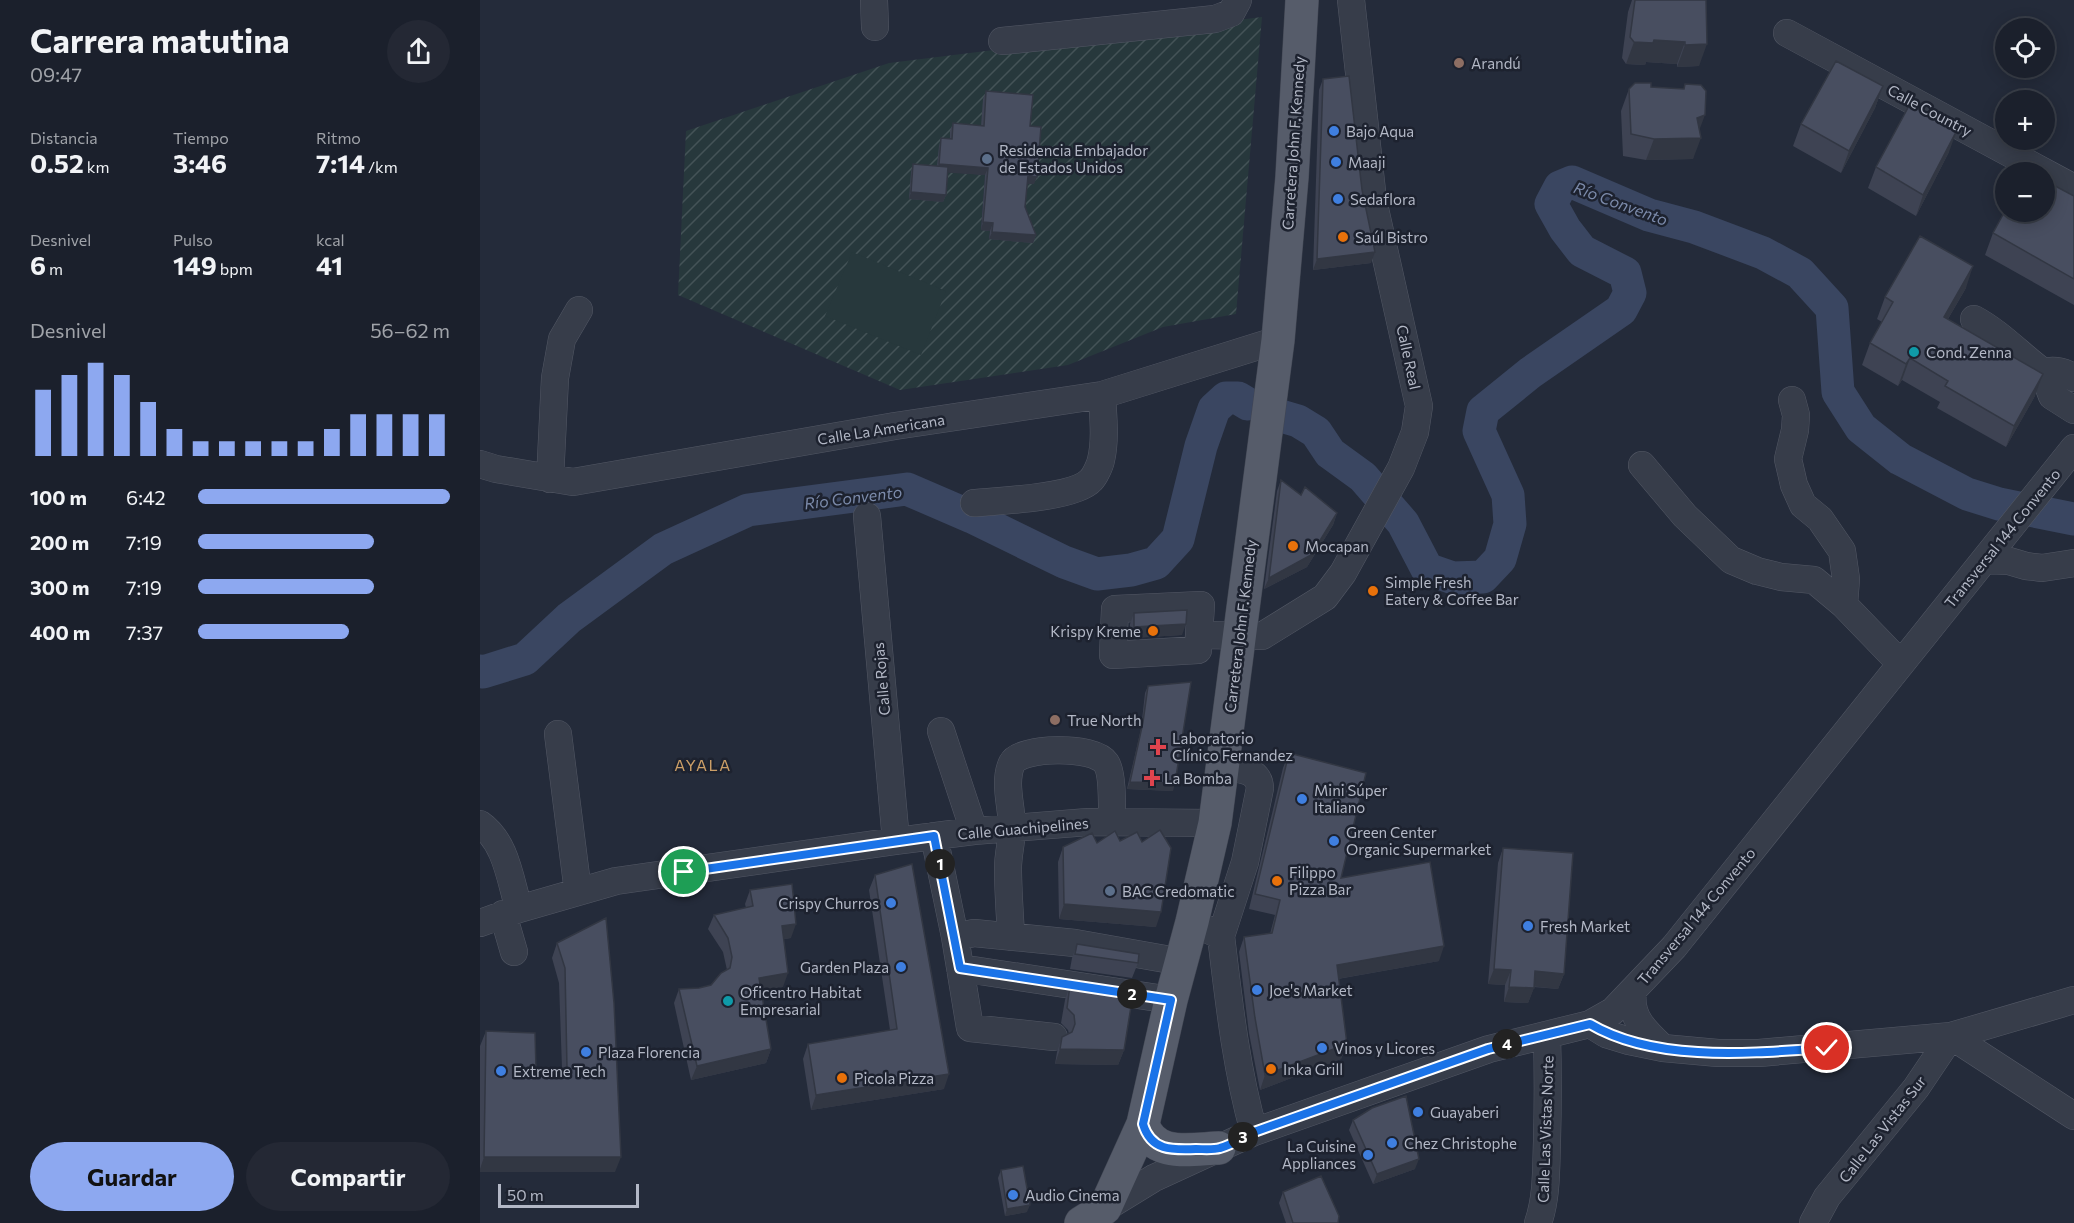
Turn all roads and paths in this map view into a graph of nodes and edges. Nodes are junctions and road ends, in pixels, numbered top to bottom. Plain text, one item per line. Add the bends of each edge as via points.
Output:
1 (874, 0) edge
2 (1238, 0) edge
3 (1302, 0) edge
4 (1351, 0) edge
5 (875, 27) dead end
6 (1787, 33) dead end
7 (1002, 41) dead end
8 (2074, 188) edge
9 (579, 310) dead end
10 (1974, 319) dead end
11 (1278, 340) junction
12 (2043, 372) junction
13 (2074, 378) edge
14 (1102, 395) junction
15 (1792, 400) dead end
16 (2074, 410) edge
17 (2074, 448) edge
18 (480, 464) edge
19 (1641, 465) dead end
20 (550, 478) junction
21 (974, 503) dead end
22 (867, 516) dead end
23 (1985, 560) junction
24 (2074, 563) edge
25 (1844, 605) junction
26 (1199, 634) dead end
27 (1239, 636) junction
28 (1900, 663) junction
29 (940, 731) dead end
30 (558, 734) dead end
31 (1222, 767) junction
32 (1112, 822) junction
33 (1215, 823) junction
34 (480, 824) edge
35 (991, 830) junction
36 (934, 836) junction
37 (896, 841) junction
38 (578, 892) junction
39 (501, 915) edge
40 (1207, 929) junction
41 (955, 937) junction
42 (1011, 937) junction
43 (514, 952) dead end
44 (1182, 962) junction
45 (960, 968) junction
46 (1633, 991) junction
47 (1171, 1000) junction
48 (2074, 1000) edge
49 (1590, 1024) junction
50 (1547, 1035) junction
51 (1951, 1036) junction
52 (1054, 1037) dead end
53 (1663, 1048) junction
54 (2074, 1116) edge
55 (1143, 1124) junction
56 (1254, 1132) junction
57 (1219, 1149) junction
58 (1093, 1215) edge
59 (1538, 1223) edge
60 (1813, 1223) edge

1 - 5 street
2 - 7 street via 1232,13 1215,20
3 - 11 main road, Carretera John F. Kennedy
4 - 27 street, Calle Real via 1373,200 1419,406 1415,432 1401,468 1343,573 1325,597 1262,636
6 - 8 street, Calle Country
9 - 20 street via 562,339 555,378
10 - 12 street
11 - 14 street, Calle La Americana
11 - 27 main road, Carretera John F. Kennedy
12 - 13 street via 2065,372
12 - 16 street via 2052,396
14 - 20 street, Calle La Americana via 895,426 573,482
14 - 21 street via 1101,461 1090,481 1074,490 1036,498
15 - 25 street via 1795,430 1788,459 1794,485 1803,505 1820,519 1842,551
17 - 23 street, Transversal 144 Convento
18 - 20 street, Calle La Americana
19 - 25 street via 1685,516 1731,560 1780,577 1814,580
22 - 37 street, Calle Rojas
23 - 24 street via 2042,568
23 - 28 street, Transversal 144 Convento
25 - 28 street
26 - 27 street, Calle Real
27 - 31 main road, Carretera John F. Kennedy
28 - 46 street, Transversal 144 Convento via 1674,948
29 - 35 street
30 - 38 street
31 - 33 main road, Carretera John F. Kennedy
31 - 40 street via 1256,775 1260,788 1245,862
32 - 33 street, Calle Guachipelines
32 - 35 street, Calle Guachipelines
32 - 35 street via 1107,764 1096,755 1075,750 1050,751 1019,756 1012,761
33 - 40 main road, Carretera John F. Kennedy
34 - 39 street via 499,842
35 - 36 street, Calle Guachipelines
35 - 42 street via 1008,866
36 - 37 street, Calle Guachipelines
36 - 41 street
37 - 38 street, Calle Guachipelines via 616,882
38 - 39 street, Calle Guachipelines
39 - 43 street
40 - 44 main road, Carretera John F. Kennedy
40 - 56 street
41 - 42 street via 974,933
41 - 45 street
42 - 44 street via 1075,943
44 - 47 main road, Carretera John F. Kennedy
45 - 47 street
45 - 52 street via 970,1028
46 - 49 street, Transversal 144 Convento via 1613,1011
46 - 53 street via 1636,1018
47 - 55 main road, Carretera John F. Kennedy
48 - 51 street
49 - 50 street, Transversal 144 Convento
49 - 53 street via 1606,1034
50 - 56 street, Transversal 144 Convento via 1488,1049
50 - 59 street, Calle Las Vistas Norte via 1546,1184
51 - 53 street via 1759,1053
51 - 54 street
51 - 60 street, Calle Las Vistas Sur via 1916,1088 1827,1197
55 - 57 main road via 1146,1136 1166,1148
55 - 58 main road, Carretera John F. Kennedy
56 - 57 street, Transversal 144 Convento
57 - 58 street, Transversal 144 Convento via 1154,1178

